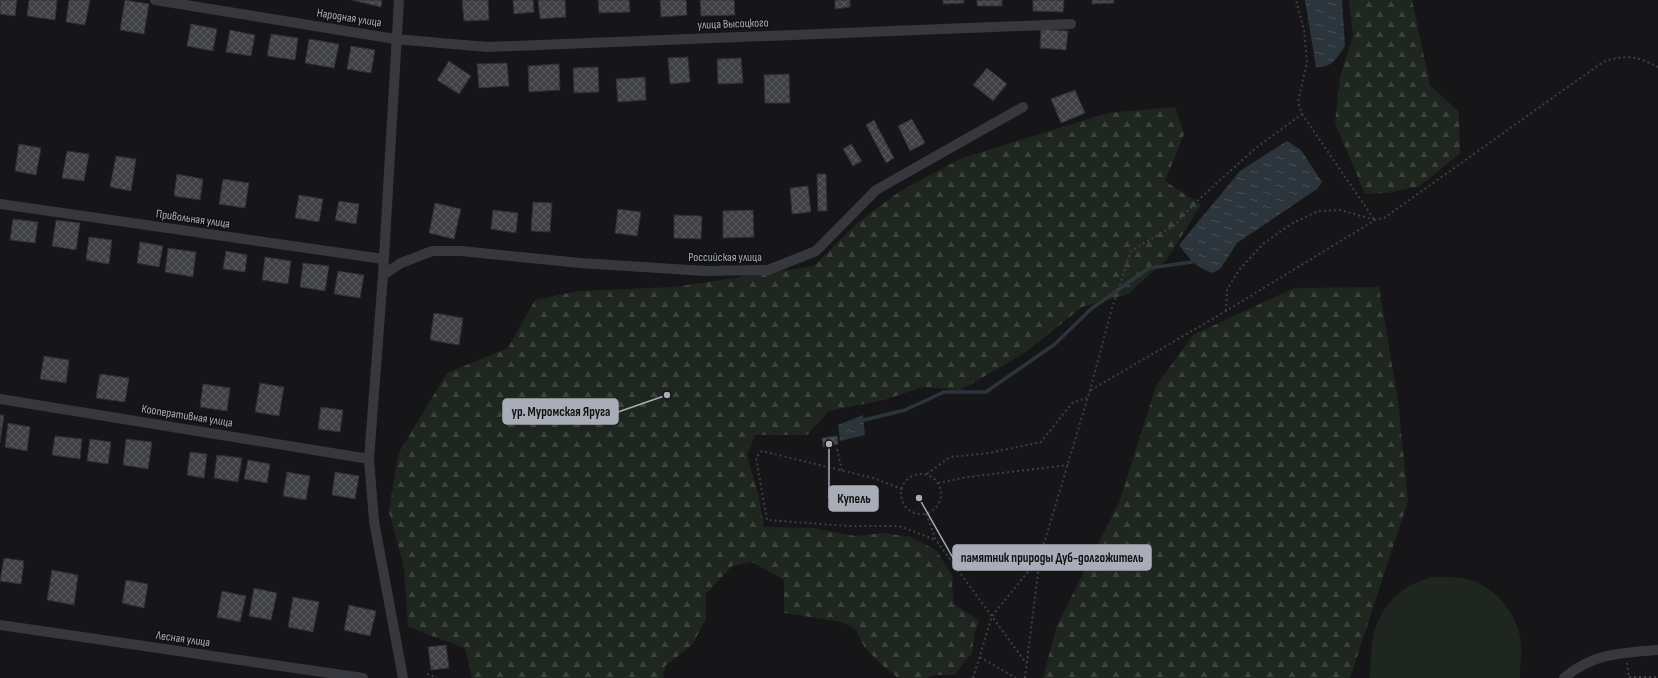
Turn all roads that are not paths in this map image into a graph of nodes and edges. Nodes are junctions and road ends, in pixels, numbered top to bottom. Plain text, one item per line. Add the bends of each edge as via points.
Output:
1 (155, 0) edge
2 (399, 0) edge
3 (1071, 24) dead end
4 (396, 39) junction
5 (1023, 107) dead end
6 (0, 204) edge
7 (383, 259) junction
8 (383, 275) junction
9 (0, 399) edge
10 (369, 459) junction
11 (0, 625) edge
12 (1658, 650) edge
13 (362, 678) edge
14 (403, 678) edge
15 (1564, 678) edge

1 - 4 street, Народная улица
2 - 4 street
3 - 4 street, улица Высоцкого via 487,47
4 - 7 street
5 - 8 street, Российская улица via 876,190 816,251 768,270 705,271 580,263 461,251 432,251 401,263
6 - 7 street, Привольная улица
7 - 8 street
8 - 10 street
9 - 10 street, Кооперативная улица
10 - 14 street via 374,521
11 - 13 street, Лесная улица
12 - 15 street via 1603,656 1577,667

